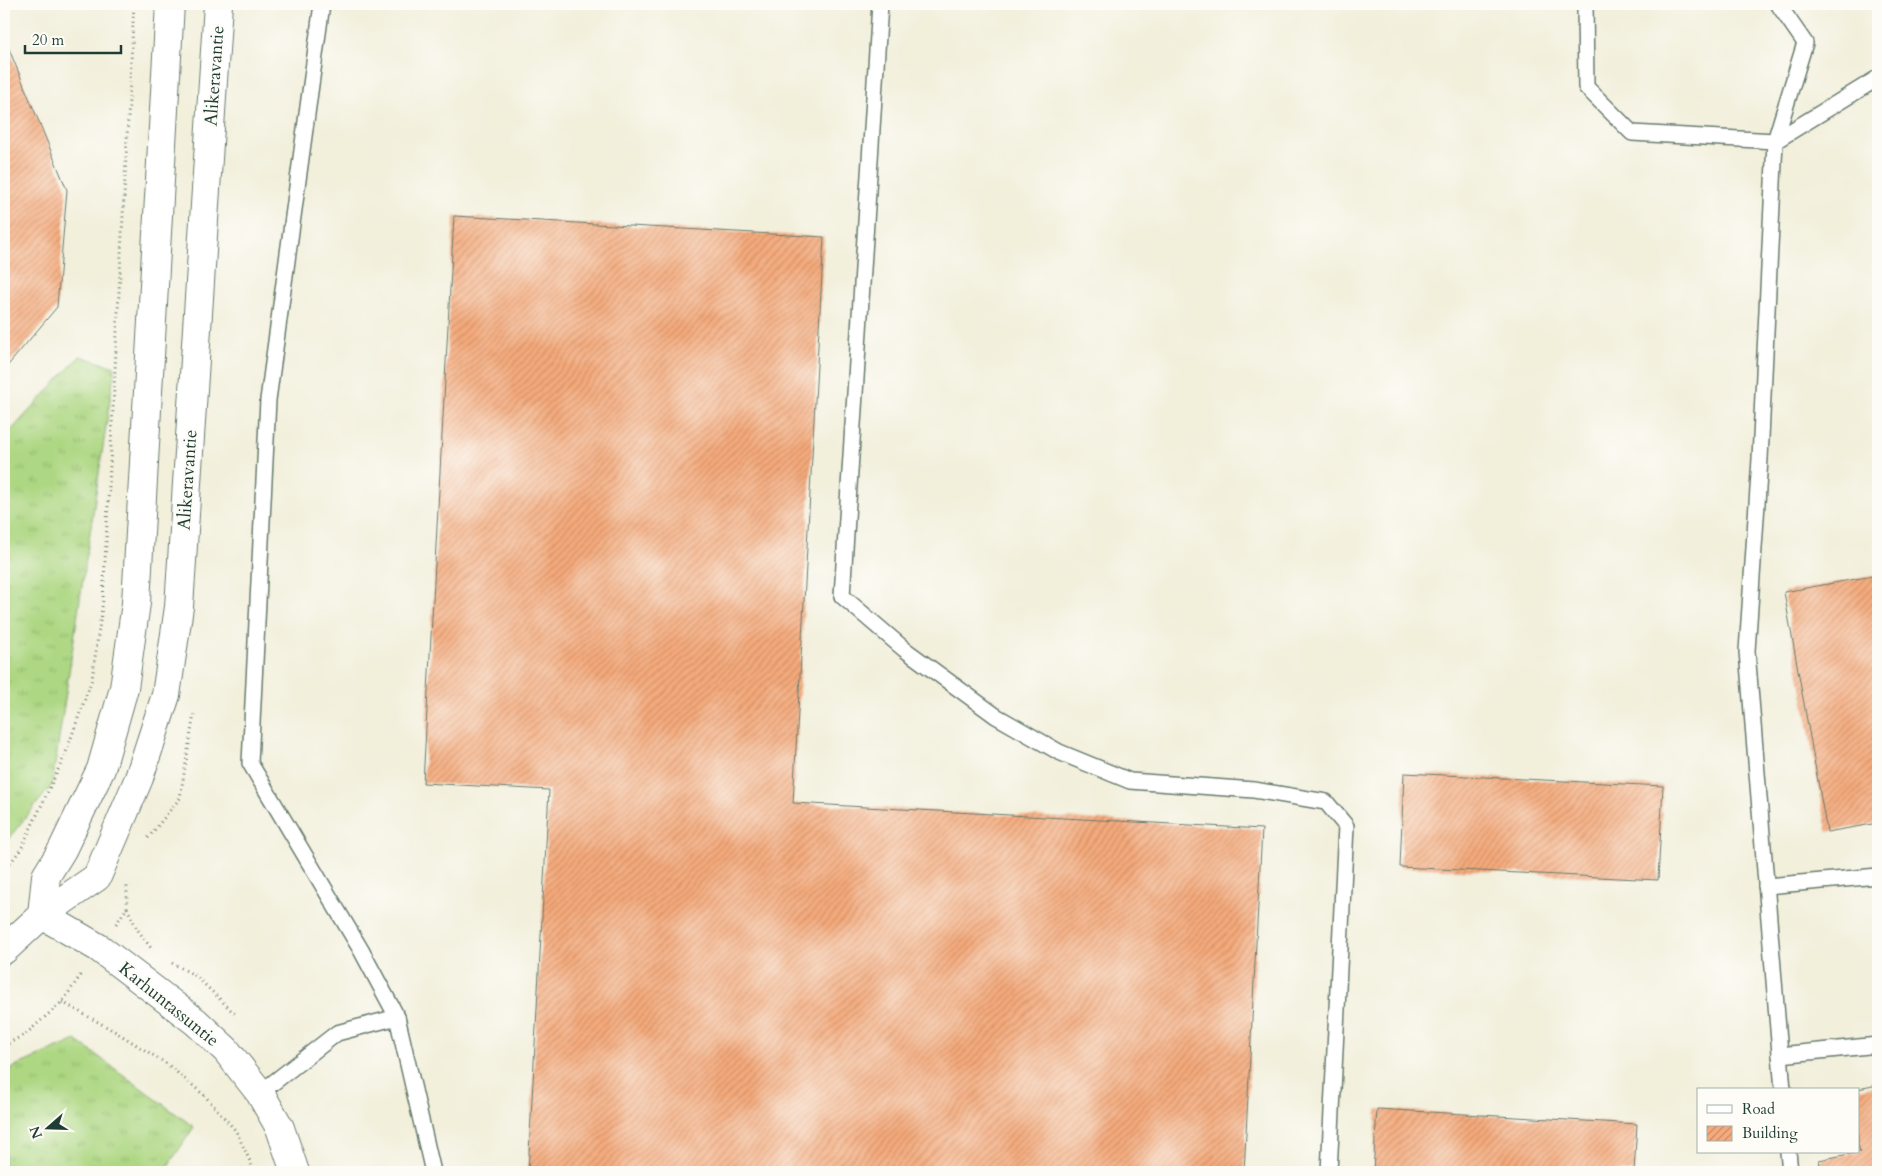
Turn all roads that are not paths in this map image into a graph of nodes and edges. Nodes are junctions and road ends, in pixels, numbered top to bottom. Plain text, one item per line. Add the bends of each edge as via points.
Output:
1 (170, 4) edge
2 (218, 4) edge
3 (322, 4) edge
4 (880, 4) edge
5 (1585, 4) edge
6 (1778, 4) edge
7 (1878, 78) edge
8 (1775, 142) junction
9 (1878, 876) edge
10 (1766, 886) junction
11 (42, 915) junction
12 (4, 950) edge
13 (397, 1017) junction
14 (1878, 1045) edge
15 (1780, 1055) junction
16 (1783, 1088) edge
17 (260, 1093) junction
18 (1788, 1154) edge
19 (295, 1172) edge
20 (433, 1172) edge
21 (1329, 1172) edge
22 (1790, 1172) edge

1 - 11 street via 134,622 124,688 101,768 46,876
2 - 11 street, Alikeravantie via 179,607 166,695 140,778 97,877
3 - 13 lane via 268,400 250,763
4 - 21 lane via 842,596 904,650 996,716 1059,752 1130,781 1254,790 1326,802 1346,826
5 - 8 lane via 1586,87 1632,132
6 - 8 lane via 1805,43
7 - 8 lane
8 - 10 lane via 1747,651
9 - 10 lane
10 - 15 lane
11 - 12 street, Alikeravantie
11 - 17 street, Karhuntassuntie via 99,948 196,1022 226,1050
13 - 17 lane via 337,1033
13 - 20 lane
14 - 15 lane
15 - 16 lane
17 - 19 street, Karhuntassuntie via 280,1128
18 - 22 lane

